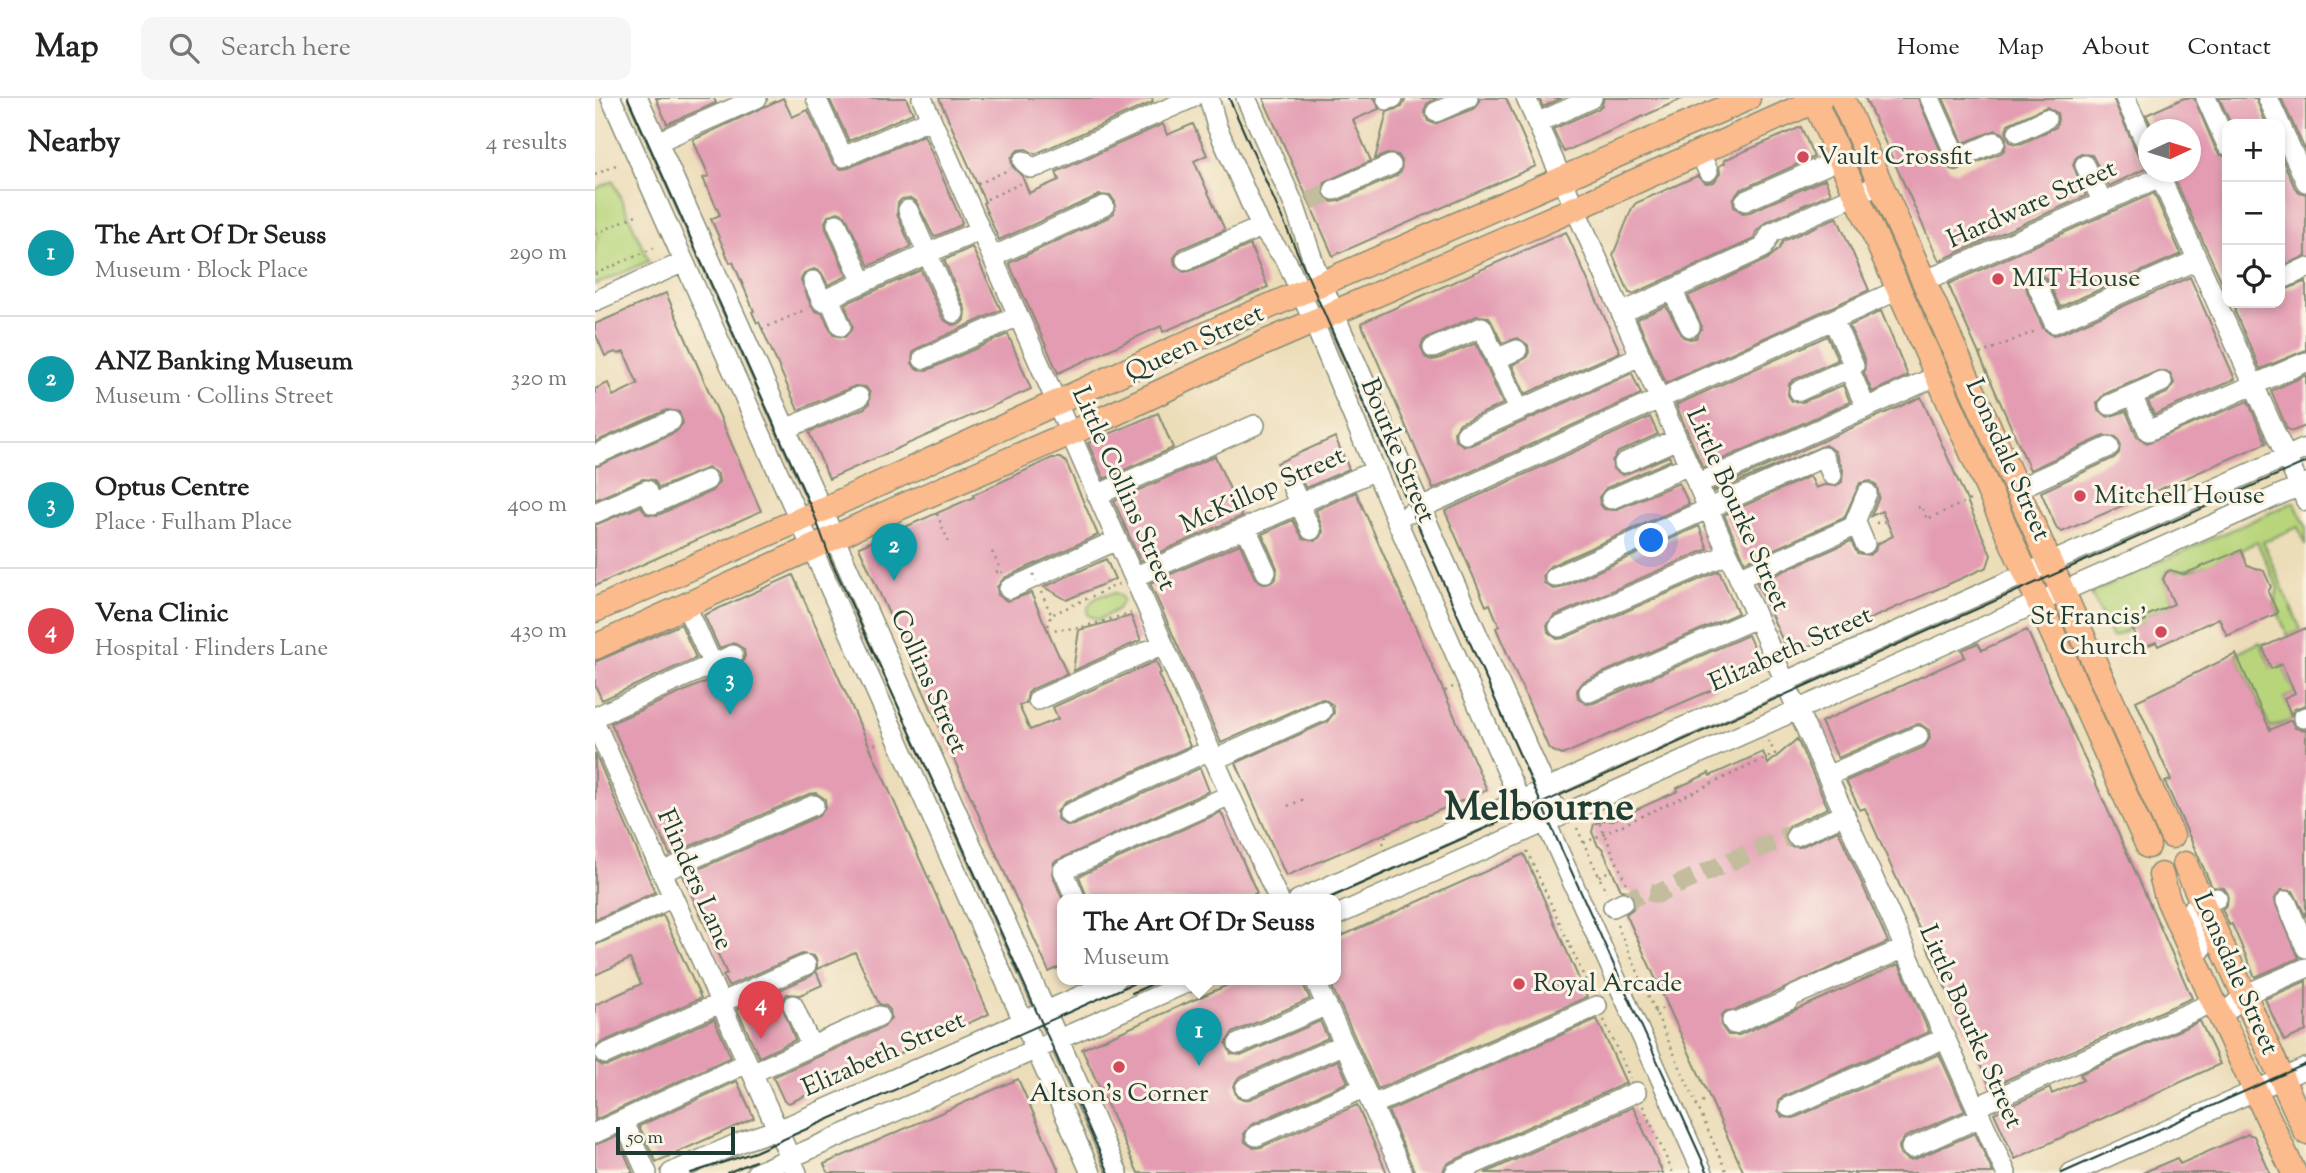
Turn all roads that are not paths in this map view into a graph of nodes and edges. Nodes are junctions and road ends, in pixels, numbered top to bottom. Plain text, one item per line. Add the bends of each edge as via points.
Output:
1 (611, 98) edge
2 (638, 98) edge
3 (757, 98) edge
4 (816, 98) edge
5 (922, 98) edge
6 (1192, 98) edge
7 (1209, 98) edge
8 (1245, 98) edge
9 (1468, 98) edge
10 (1525, 98) edge
11 (1592, 98) edge
12 (1748, 98) edge
13 (1842, 98) edge
14 (1930, 98) edge
15 (2125, 98) edge
16 (2206, 98) edge
17 (2269, 98) edge
18 (1816, 99) edge
19 (721, 105) edge
20 (1436, 112) dead end
21 (931, 119) junction
22 (2046, 119) dead end
23 (1537, 123) junction
24 (2138, 127) edge
25 (2018, 131) dead end
26 (2222, 134) edge
27 (657, 142) junction
28 (1994, 142) dead end
29 (1840, 159) junction
30 (1032, 161) road end
31 (1391, 165) dead end
32 (2085, 165) dead end
33 (1561, 178) junction
34 (2144, 182) edge
35 (2163, 182) edge
36 (2306, 182) edge
37 (1881, 184) junction
38 (1334, 190) tunnel mouth
39 (1856, 195) junction
40 (1745, 201) dead end
41 (2103, 203) junction
42 (1104, 206) dead end
43 (1574, 208) junction
44 (908, 210) dead end
45 (837, 224) dead end
46 (1261, 227) junction
47 (980, 230) junction
48 (927, 253) junction
49 (992, 257) junction
50 (1186, 260) dead end
51 (2197, 260) junction
52 (684, 262) junction
53 (1372, 263) junction
54 (2306, 268) edge
55 (2285, 272) edge
56 (1923, 279) junction
57 (813, 281) dead end
58 (863, 283) junction
59 (2038, 288) dead end
60 (1311, 289) junction
61 (1385, 290) junction
62 (1672, 290) junction
63 (1898, 290) junction
64 (826, 300) junction
65 (595, 301) edge
66 (2222, 302) edge
67 (2225, 308) edge
68 (954, 313) dead end
69 (1621, 313) junction
70 (1018, 316) junction
71 (1324, 318) junction
72 (1833, 320) junction
73 (841, 326) dead end
74 (1690, 327) dead end
75 (970, 337) junction
76 (1433, 348) dead end
77 (1517, 350) dead end
78 (978, 356) dead end
79 (1640, 356) junction
80 (923, 359) dead end
81 (1496, 359) junction
82 (2306, 362) edge
83 (1851, 373) dead end
84 (2162, 382) dead end
85 (1970, 383) junction
86 (2253, 384) junction
87 (1941, 385) junction
88 (1799, 391) dead end
89 (2132, 395) junction
90 (859, 397) dead end
91 (1659, 399) junction
92 (1056, 404) junction
93 (2109, 405) dead end
94 (1866, 408) junction
95 (1519, 410) junction
96 (671, 421) dead end
97 (1255, 425) dead end
98 (786, 429) junction
99 (1069, 433) junction
100 (1466, 434) dead end
101 (1677, 439) junction
102 (2109, 447) dead end
103 (2306, 449) edge
104 (595, 456) edge
105 (2286, 458) junction
106 (1624, 463) dead end
107 (1689, 465) junction
108 (911, 468) junction
109 (1375, 470) junction
110 (1832, 475) dead end
111 (707, 480) dead end
112 (1697, 484) junction
113 (2017, 489) junction
114 (2304, 490) edge
115 (1867, 493) dead end
116 (1097, 495) junction
117 (1296, 496) junction
118 (1611, 499) dead end
119 (929, 502) junction
120 (1420, 508) junction
121 (1708, 510) junction
122 (595, 513) edge
123 (811, 515) junction
124 (1396, 519) junction
125 (1853, 527) junction
126 (1246, 528) junction
127 (1311, 530) dead end
128 (2037, 534) junction
129 (835, 537) junction
130 (1117, 540) junction
131 (1865, 544) dead end
132 (2013, 545) junction
133 (812, 548) junction
134 (1728, 554) junction
135 (2050, 563) junction
136 (1266, 572) dead end
137 (2025, 574) junction
138 (672, 576) junction
139 (1555, 577) dead end
140 (1739, 579) junction
141 (1128, 580) junction
142 (1009, 589) dead end
143 (2063, 592) junction
144 (2038, 603) junction
145 (686, 606) junction
146 (595, 610) edge
147 (1756, 618) junction
148 (1559, 626) dead end
149 (1163, 644) junction
150 (595, 647) edge
151 (733, 655) dead end
152 (713, 665) junction
153 (1784, 682) junction
154 (1589, 692) dead end
155 (1038, 700) dead end
156 (1322, 710) dead end
157 (1797, 710) junction
158 (595, 717) edge
159 (595, 723) edge
160 (1918, 736) dead end
161 (601, 755) edge
162 (1212, 755) junction
163 (1827, 776) junction
164 (1546, 788) junction
165 (1230, 795) junction
166 (1520, 800) junction
167 (814, 805) dead end
168 (1069, 814) dead end
169 (1845, 814) junction
170 (1553, 822) junction
171 (2172, 835) dead end
172 (1796, 836) tunnel mouth
173 (2148, 846) dead end
174 (2185, 863) dead end
175 (662, 872) junction
176 (2161, 875) dead end
177 (1073, 894) edge
178 (1276, 894) edge
179 (1314, 894) edge
180 (673, 897) junction
181 (2285, 901) dead end
182 (2210, 902) junction
183 (1341, 913) edge
184 (595, 933) edge
185 (1905, 948) junction
186 (2306, 948) edge
187 (806, 965) dead end
188 (2306, 968) edge
189 (1105, 985) edge
190 (1182, 985) edge
191 (1317, 985) edge
192 (2244, 995) junction
193 (720, 1003) junction
194 (793, 1005) dead end
195 (2215, 1005) junction
196 (1327, 1006) junction
197 (1597, 1006) dead end
198 (1046, 1012) junction
199 (879, 1016) dead end
200 (1732, 1021) dead end
201 (1023, 1022) junction
202 (1945, 1038) junction
203 (1059, 1040) junction
204 (1238, 1044) dead end
205 (1344, 1044) junction
206 (811, 1046) junction
207 (1036, 1050) junction
208 (605, 1055) dead end
209 (749, 1068) junction
210 (2306, 1068) edge
211 (2282, 1079) junction
212 (1245, 1088) dead end
213 (2256, 1091) junction
214 (1632, 1094) dead end
215 (1368, 1096) junction
216 (1789, 1107) dead end
217 (1978, 1112) junction
218 (623, 1120) junction
219 (778, 1130) junction
220 (2306, 1132) edge
221 (595, 1133) edge
222 (1256, 1136) dead end
223 (1911, 1148) dead end
224 (2296, 1159) edge
225 (794, 1165) edge
226 (647, 1173) edge
227 (671, 1173) edge
228 (756, 1173) edge
229 (1091, 1173) edge
230 (1118, 1173) edge
231 (1403, 1173) edge
232 (1455, 1173) edge
233 (1703, 1173) edge
234 (2006, 1173) edge
235 (2071, 1173) edge

1 - 52 street, Collins Street
2 - 27 street, Collins Street
3 - 19 street
4 - 21 street via 843,157
5 - 21 street, Little Collins Street
6 - 30 street
7 - 46 street, Bourke Street
8 - 60 street, Bourke Street via 1302,204
9 - 20 street
10 - 23 street, Little Bourke Street
11 - 23 street
12 - 33 main road, Queen Street
13 - 37 main road, Lonsdale Street
14 - 28 street via 1957,159
15 - 24 street
16 - 26 street
17 - 36 street
18 - 29 main road, Lonsdale Street
18 - 43 main road, Queen Street via 1704,161
19 - 27 street
21 - 47 street, Little Collins Street
22 - 25 street
23 - 33 street, Little Bourke Street
27 - 98 street, Collins Street
29 - 39 main road, Lonsdale Street
29 - 40 street
31 - 38 street
32 - 41 street
33 - 43 street, Little Bourke Street
33 - 53 main road, Queen Street
34 - 41 street, Hardware Street
35 - 51 street
37 - 39 street
37 - 56 main road, Lonsdale Street
39 - 62 street via 1771,233 1763,248
39 - 63 main road, Lonsdale Street
41 - 56 street, Hardware Street
42 - 49 street
43 - 61 main road, Queen Street
43 - 69 street, Little Bourke Street
44 - 48 street
45 - 58 street
46 - 50 street
46 - 60 street, Bourke Street
47 - 48 street
47 - 49 street, Little Collins Street
48 - 58 street
48 - 68 street
49 - 70 street, Little Collins Street
51 - 59 street via 2055,323
51 - 66 street
52 - 65 street
52 - 123 street, Collins Street
53 - 60 main road, Queen Street
53 - 61 main road
54 - 55 street
56 - 63 main road
56 - 85 main road, Lonsdale Street
57 - 64 street
58 - 64 street
60 - 71 street, Bourke Street
60 - 92 main road, Queen Street
61 - 71 main road, Queen Street
62 - 69 street
62 - 74 street
63 - 72 street
63 - 87 main road, Lonsdale Street
64 - 73 street
67 - 86 street
69 - 79 street, Little Bourke Street
70 - 75 street
70 - 92 street, Little Collins Street
71 - 99 main road, Queen Street
71 - 109 street, Bourke Street
71 - 120 street, Bourke Street
72 - 88 street via 1853,366
72 - 91 street
75 - 78 street
75 - 80 street
76 - 81 street via 1482,327
77 - 81 street
79 - 91 street, Little Bourke Street
79 - 95 street
81 - 95 street
82 - 86 street
83 - 94 street
84 - 89 street
85 - 87 main road
85 - 113 main road, Lonsdale Street
86 - 89 street via 2148,431
86 - 105 street
87 - 94 street
87 - 132 main road, Lonsdale Street
89 - 93 street
90 - 98 street
91 - 101 street, Little Bourke Street
91 - 120 street
92 - 99 street, Little Collins Street
92 - 108 main road, Queen Street
94 - 112 street
95 - 100 street
96 - 104 street
97 - 116 street
98 - 123 street, Collins Street
99 - 116 street, Little Collins Street
99 - 119 main road, Queen Street
101 - 106 street
101 - 107 street, Little Bourke Street
102 - 113 street
103 - 105 street, Elizabeth Street
105 - 114 street
105 - 135 street, Elizabeth Street
107 - 112 street, Little Bourke Street
107 - 118 street
108 - 119 main road
108 - 123 main road, Queen Street
109 - 117 street, McKillop Street
109 - 124 street, Bourke Street
110 - 121 street via 1824,457
111 - 122 street via 653,504 647,489
112 - 121 street, Little Bourke Street
113 - 128 main road, Lonsdale Street
114 - 143 street
115 - 125 street
116 - 130 street, Little Collins Street
117 - 126 street, McKillop Street
117 - 127 street
119 - 129 main road, Queen Street
120 - 124 street
120 - 164 street, Bourke Street
121 - 134 street, Little Bourke Street
121 - 139 street
123 - 129 street, Collins Street
123 - 133 street, Collins Street
123 - 138 main road, Queen Street
124 - 166 street, Bourke Street
125 - 131 street via 1857,525
125 - 140 street
126 - 136 street
126 - 141 street, McKillop Street
128 - 132 street
128 - 135 main road, Lonsdale Street
129 - 133 main road, Queen Street
129 - 198 street, Collins Street
130 - 141 street, Little Collins Street
130 - 142 street
132 - 137 main road, Lonsdale Street
133 - 145 main road, Queen Street
133 - 201 street, Collins Street
134 - 140 street, Little Bourke Street
134 - 148 street
135 - 137 street, Elizabeth Street
135 - 143 main road, Lonsdale Street
137 - 144 main road, Lonsdale Street
137 - 153 street, Elizabeth Street
138 - 145 main road
138 - 146 main road, Queen Street
140 - 147 street, Little Bourke Street
141 - 149 street, Little Collins Street
143 - 144 street
143 - 171 main road, Lonsdale Street
144 - 157 street
144 - 173 main road, Lonsdale Street
145 - 150 main road, Queen Street
145 - 152 street
147 - 153 street, Little Bourke Street
147 - 154 street
149 - 155 street
149 - 162 street, Little Collins Street
151 - 152 street
152 - 158 street
153 - 157 street, Little Bourke Street
153 - 164 street, Elizabeth Street
156 - 162 street
157 - 163 street, Little Bourke Street
157 - 170 street
159 - 161 street, Flinders Lane
160 - 163 street
161 - 175 street, Flinders Lane
162 - 165 street, Little Collins Street
162 - 168 street
163 - 169 street, Little Bourke Street
164 - 166 street, Elizabeth Street
164 - 170 street, Bourke Street
165 - 177 street via 1063,870
165 - 178 street, Little Collins Street
166 - 170 street, Bourke Street
166 - 179 street, Elizabeth Street
167 - 175 street
169 - 172 street
169 - 185 street, Little Bourke Street
170 - 183 street
170 - 233 street
174 - 182 main road, Lonsdale Street
175 - 180 street, Flinders Lane
176 - 195 main road, Lonsdale Street
180 - 184 street
180 - 193 street, Flinders Lane
181 - 186 street
182 - 192 main road, Lonsdale Street
182 - 195 street via 2192,909 2190,916
185 - 200 street via 1734,1024
185 - 202 street, Little Bourke Street
187 - 193 street
188 - 192 street
189 - 198 street, Elizabeth Street
190 - 203 street
191 - 196 street
192 - 195 street
192 - 211 main road, Lonsdale Street
193 - 208 street
193 - 209 street, Flinders Lane
194 - 206 street
195 - 213 main road, Lonsdale Street
195 - 217 street
196 - 204 street
196 - 205 street
197 - 215 street
198 - 201 street, Elizabeth Street
198 - 203 street, Collins Street
199 - 206 street
201 - 207 street, Collins Street
201 - 219 street, Elizabeth Street
202 - 216 street
202 - 217 street, Little Bourke Street
203 - 207 street
203 - 230 street, Collins Street
205 - 212 street
205 - 215 street
206 - 209 street
207 - 225 street
207 - 229 street, Collins Street
209 - 218 street
209 - 219 street, Flinders Lane
210 - 211 street
211 - 213 street
211 - 220 main road, Lonsdale Street
213 - 224 main road, Lonsdale Street
213 - 235 street
214 - 232 street
215 - 222 street
215 - 231 street
217 - 223 street
217 - 234 street, Little Bourke Street
218 - 221 street
218 - 226 street
219 - 225 street, Flinders Lane
219 - 227 street, Elizabeth Street
225 - 228 street

